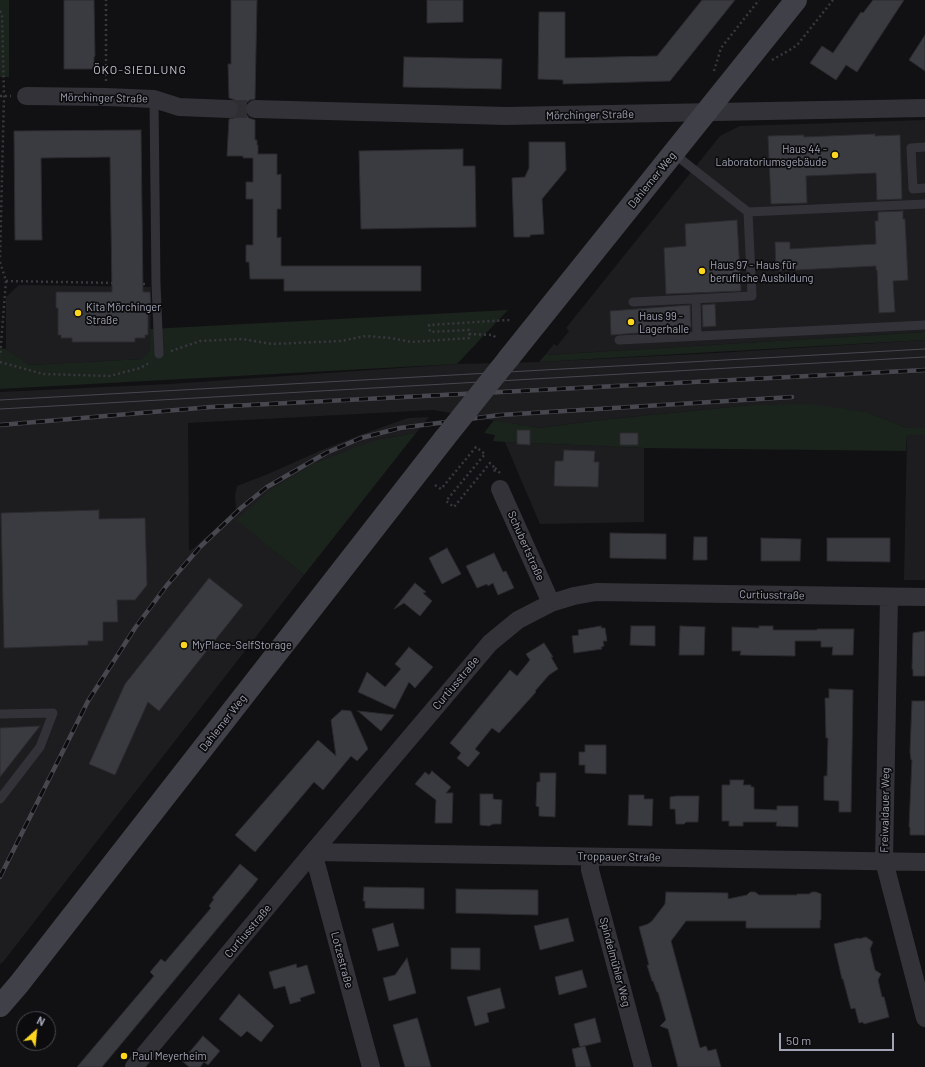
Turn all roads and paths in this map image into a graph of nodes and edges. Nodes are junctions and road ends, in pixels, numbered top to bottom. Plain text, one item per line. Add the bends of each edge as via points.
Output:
1 (106, 0) edge
2 (759, 0) edge
3 (796, 0) edge
4 (0, 11) edge
5 (711, 76) dead end
6 (26, 96) dead end
7 (106, 97) junction
8 (154, 99) junction
9 (925, 108) edge
10 (229, 109) tunnel mouth
11 (255, 109) tunnel mouth
12 (706, 112) junction
13 (925, 147) edge
14 (673, 153) junction
15 (925, 188) edge
16 (925, 204) edge
17 (748, 212) junction
18 (0, 259) edge
19 (0, 262) edge
20 (6, 281) junction
21 (117, 283) dead end
22 (696, 299) junction
23 (633, 302) dead end
24 (1, 307) edge
25 (509, 321) dead end
26 (925, 325) edge
27 (469, 334) junction
28 (697, 336) junction
29 (497, 339) dead end
30 (619, 340) dead end
31 (0, 350) edge
32 (159, 354) junction
33 (0, 356) edge
34 (0, 362) edge
35 (436, 485) dead end
36 (500, 489) joint
37 (889, 596) junction
38 (925, 597) edge
39 (551, 603) junction
40 (0, 714) edge
41 (0, 799) edge
42 (313, 852) junction
43 (590, 857) junction
44 (884, 861) junction
45 (925, 862) edge
46 (1, 1002) edge
47 (925, 1018) edge
48 (134, 1067) edge
49 (371, 1067) edge
50 (643, 1067) edge

1 - 7 path
2 - 5 path via 721,48
3 - 12 main road, Dahlemer Weg
4 - 18 path via 4,96
6 - 7 street, Mörchinger Straße
7 - 8 street, Mörchinger Straße
8 - 10 street, Mörchinger Straße via 179,107
8 - 32 lane
9 - 12 street, Mörchinger Straße
11 - 12 street, Mörchinger Straße via 506,116
12 - 14 main road, Dahlemer Weg
13 - 15 lane via 911,148 913,189
14 - 17 lane
14 - 46 main road, Dahlemer Weg, bridge via 444,439 19,984
16 - 17 lane
17 - 22 lane via 752,296
19 - 20 path
20 - 21 path
20 - 24 path
22 - 23 lane
22 - 28 lane
24 - 31 path
25 - 27 path via 430,325 430,332 469,330
26 - 28 lane
27 - 29 path via 493,335
27 - 32 path via 470,338 411,342 366,336 341,341 272,344 242,339 200,341
28 - 30 lane
31 - 33 path
32 - 34 path via 152,362 140,368 110,376 43,374
35 - 36 path via 441,490 476,447 485,454 446,501 454,507 490,463 495,468 493,484
36 - 39 street, Schubertstraße
37 - 38 street, Curtiusstraße
37 - 39 street, Curtiusstraße via 596,592
37 - 44 street, Freiwaldauer Weg
39 - 42 street, Curtiusstraße via 518,620 490,643
40 - 41 lane via 53,713 40,748
42 - 43 street, Troppauer Straße
42 - 48 street, Curtiusstraße
42 - 49 street, Lotzestraße
43 - 44 street, Troppauer Straße
43 - 50 street, Spindelmühler Weg via 590,870
44 - 45 street, Troppauer Straße
44 - 47 street, Freiwaldauer Weg

